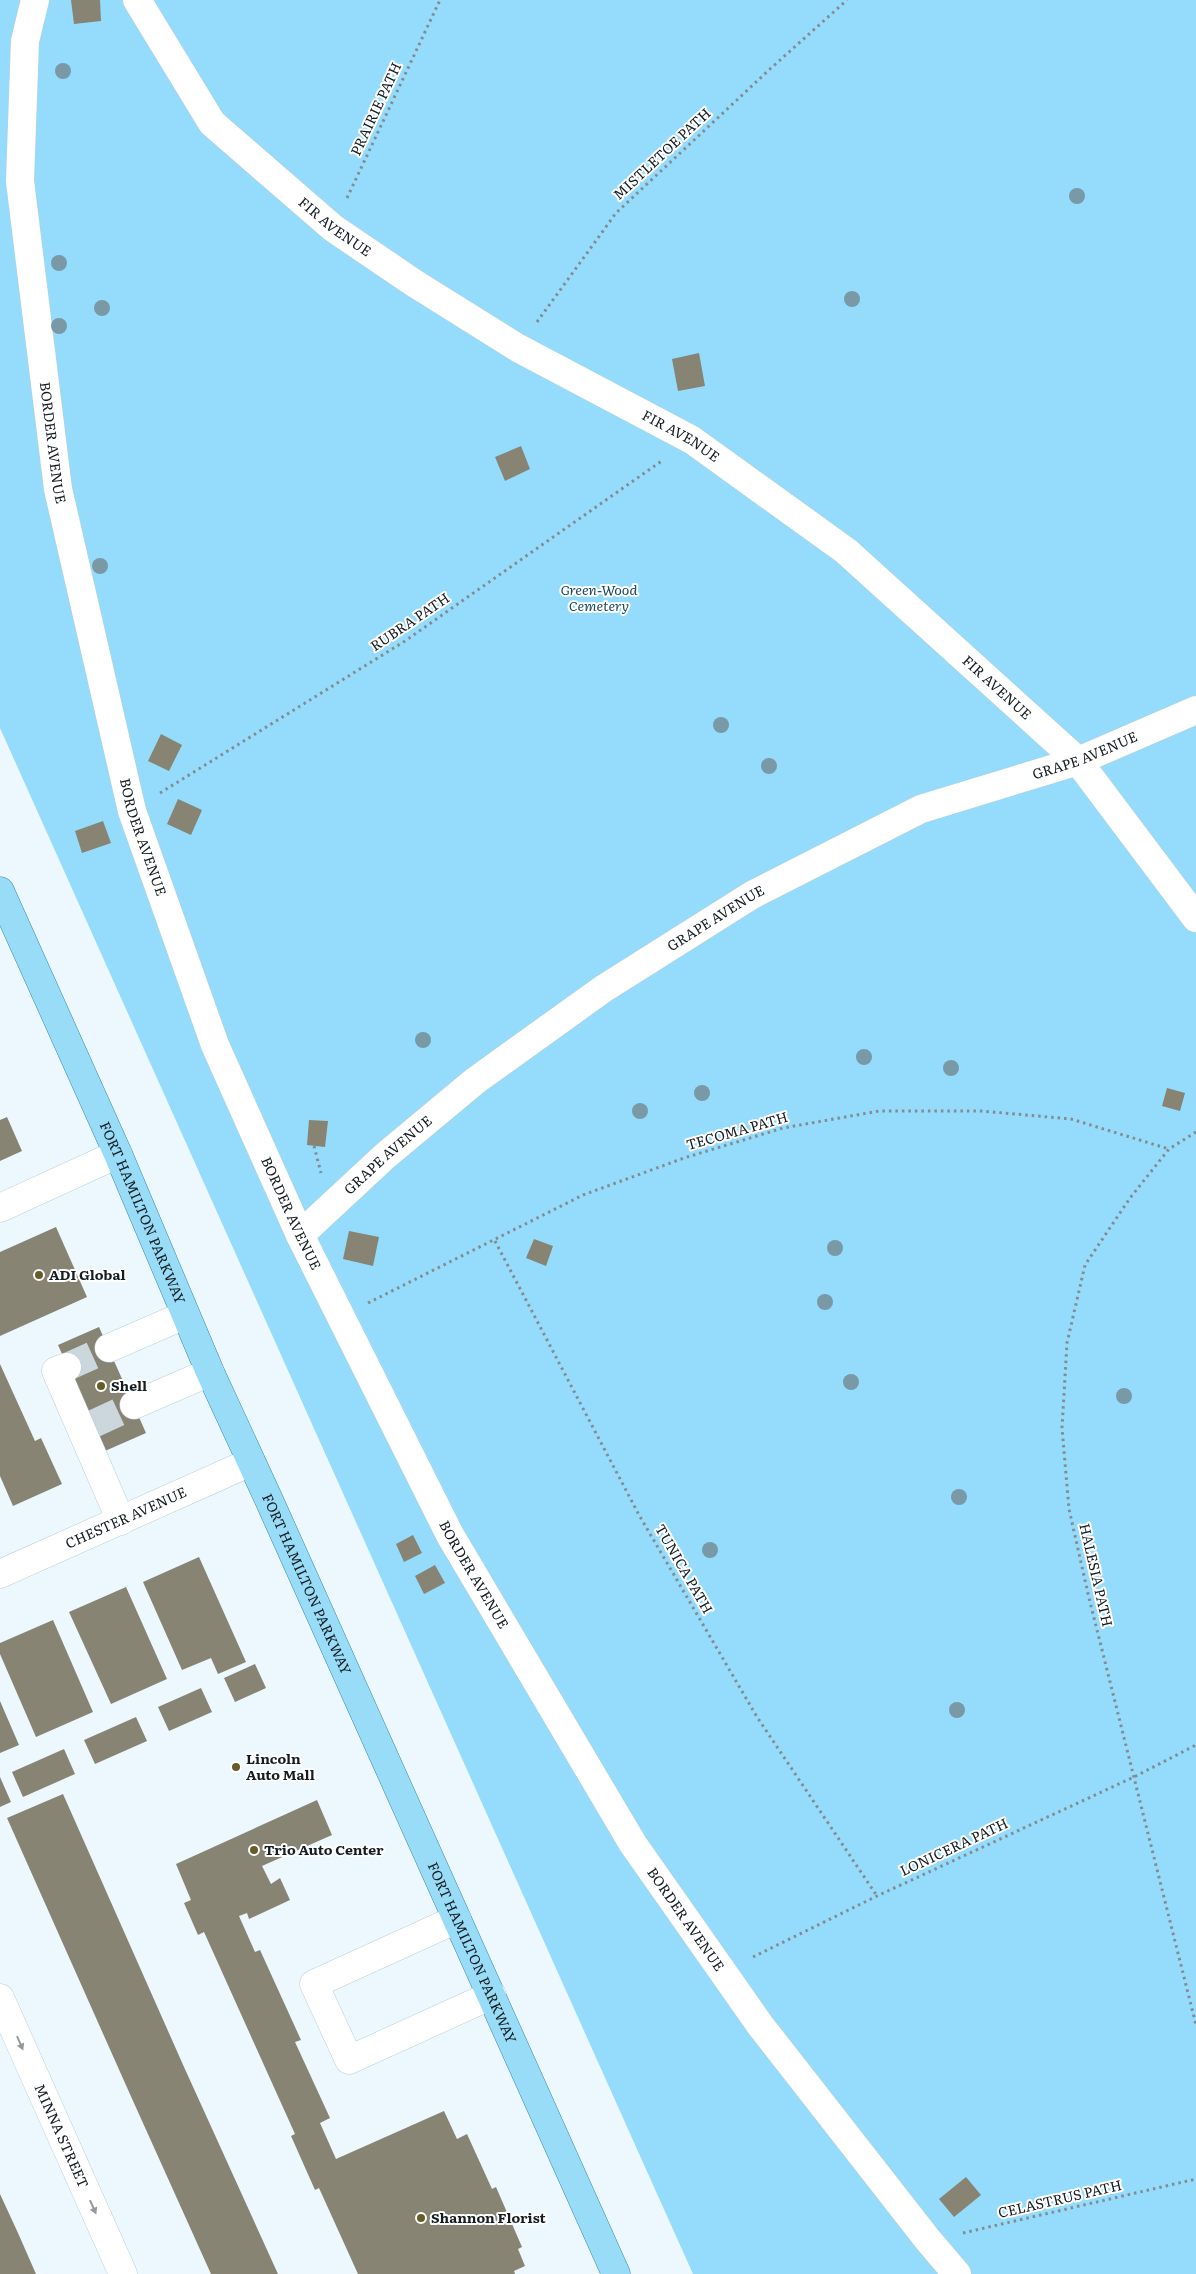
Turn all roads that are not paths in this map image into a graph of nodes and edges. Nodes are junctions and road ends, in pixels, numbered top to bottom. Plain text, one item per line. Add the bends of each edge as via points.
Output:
1 (36, 0) edge
2 (137, 0) edge
3 (1196, 710) edge
4 (1078, 761) junction
5 (0, 891) edge
6 (1196, 918) edge
7 (118, 1154) junction
8 (0, 1208) edge
9 (300, 1236) junction
10 (185, 1315) junction
11 (109, 1348) tunnel mouth
12 (67, 1367) dead end
13 (210, 1372) junction
14 (134, 1405) tunnel mouth
15 (251, 1462) junction
16 (121, 1520) junction
17 (0, 1574) edge
18 (457, 1919) junction
19 (492, 1995) junction
20 (0, 1998) edge
21 (123, 2274) edge
22 (616, 2274) edge
23 (957, 2274) edge

1 - 9 street, BORDER AVENUE via 25,42 20,181 58,489 132,811 215,1045
2 - 4 street, FIR AVENUE via 212,123 333,228 414,284 518,348 692,440 846,551
3 - 4 street, GRAPE AVENUE
4 - 6 street, FIR AVENUE
4 - 9 street, GRAPE AVENUE via 921,809 752,895 604,989 475,1081 385,1156
5 - 7 main road, FORT HAMILTON PARKWAY
7 - 8 street
7 - 10 main road, FORT HAMILTON PARKWAY
9 - 23 street, BORDER AVENUE via 450,1535 633,1844 760,2025
10 - 11 street
10 - 13 main road, FORT HAMILTON PARKWAY
12 - 16 street via 56,1372 87,1426
13 - 14 street
13 - 15 main road, FORT HAMILTON PARKWAY
15 - 16 street, CHESTER AVENUE
15 - 18 main road, FORT HAMILTON PARKWAY
16 - 17 street, CHESTER AVENUE
18 - 19 main road, FORT HAMILTON PARKWAY
18 - 19 street via 314,1984 348,2060
19 - 22 main road, FORT HAMILTON PARKWAY
20 -> 21 street, MINNA STREET

